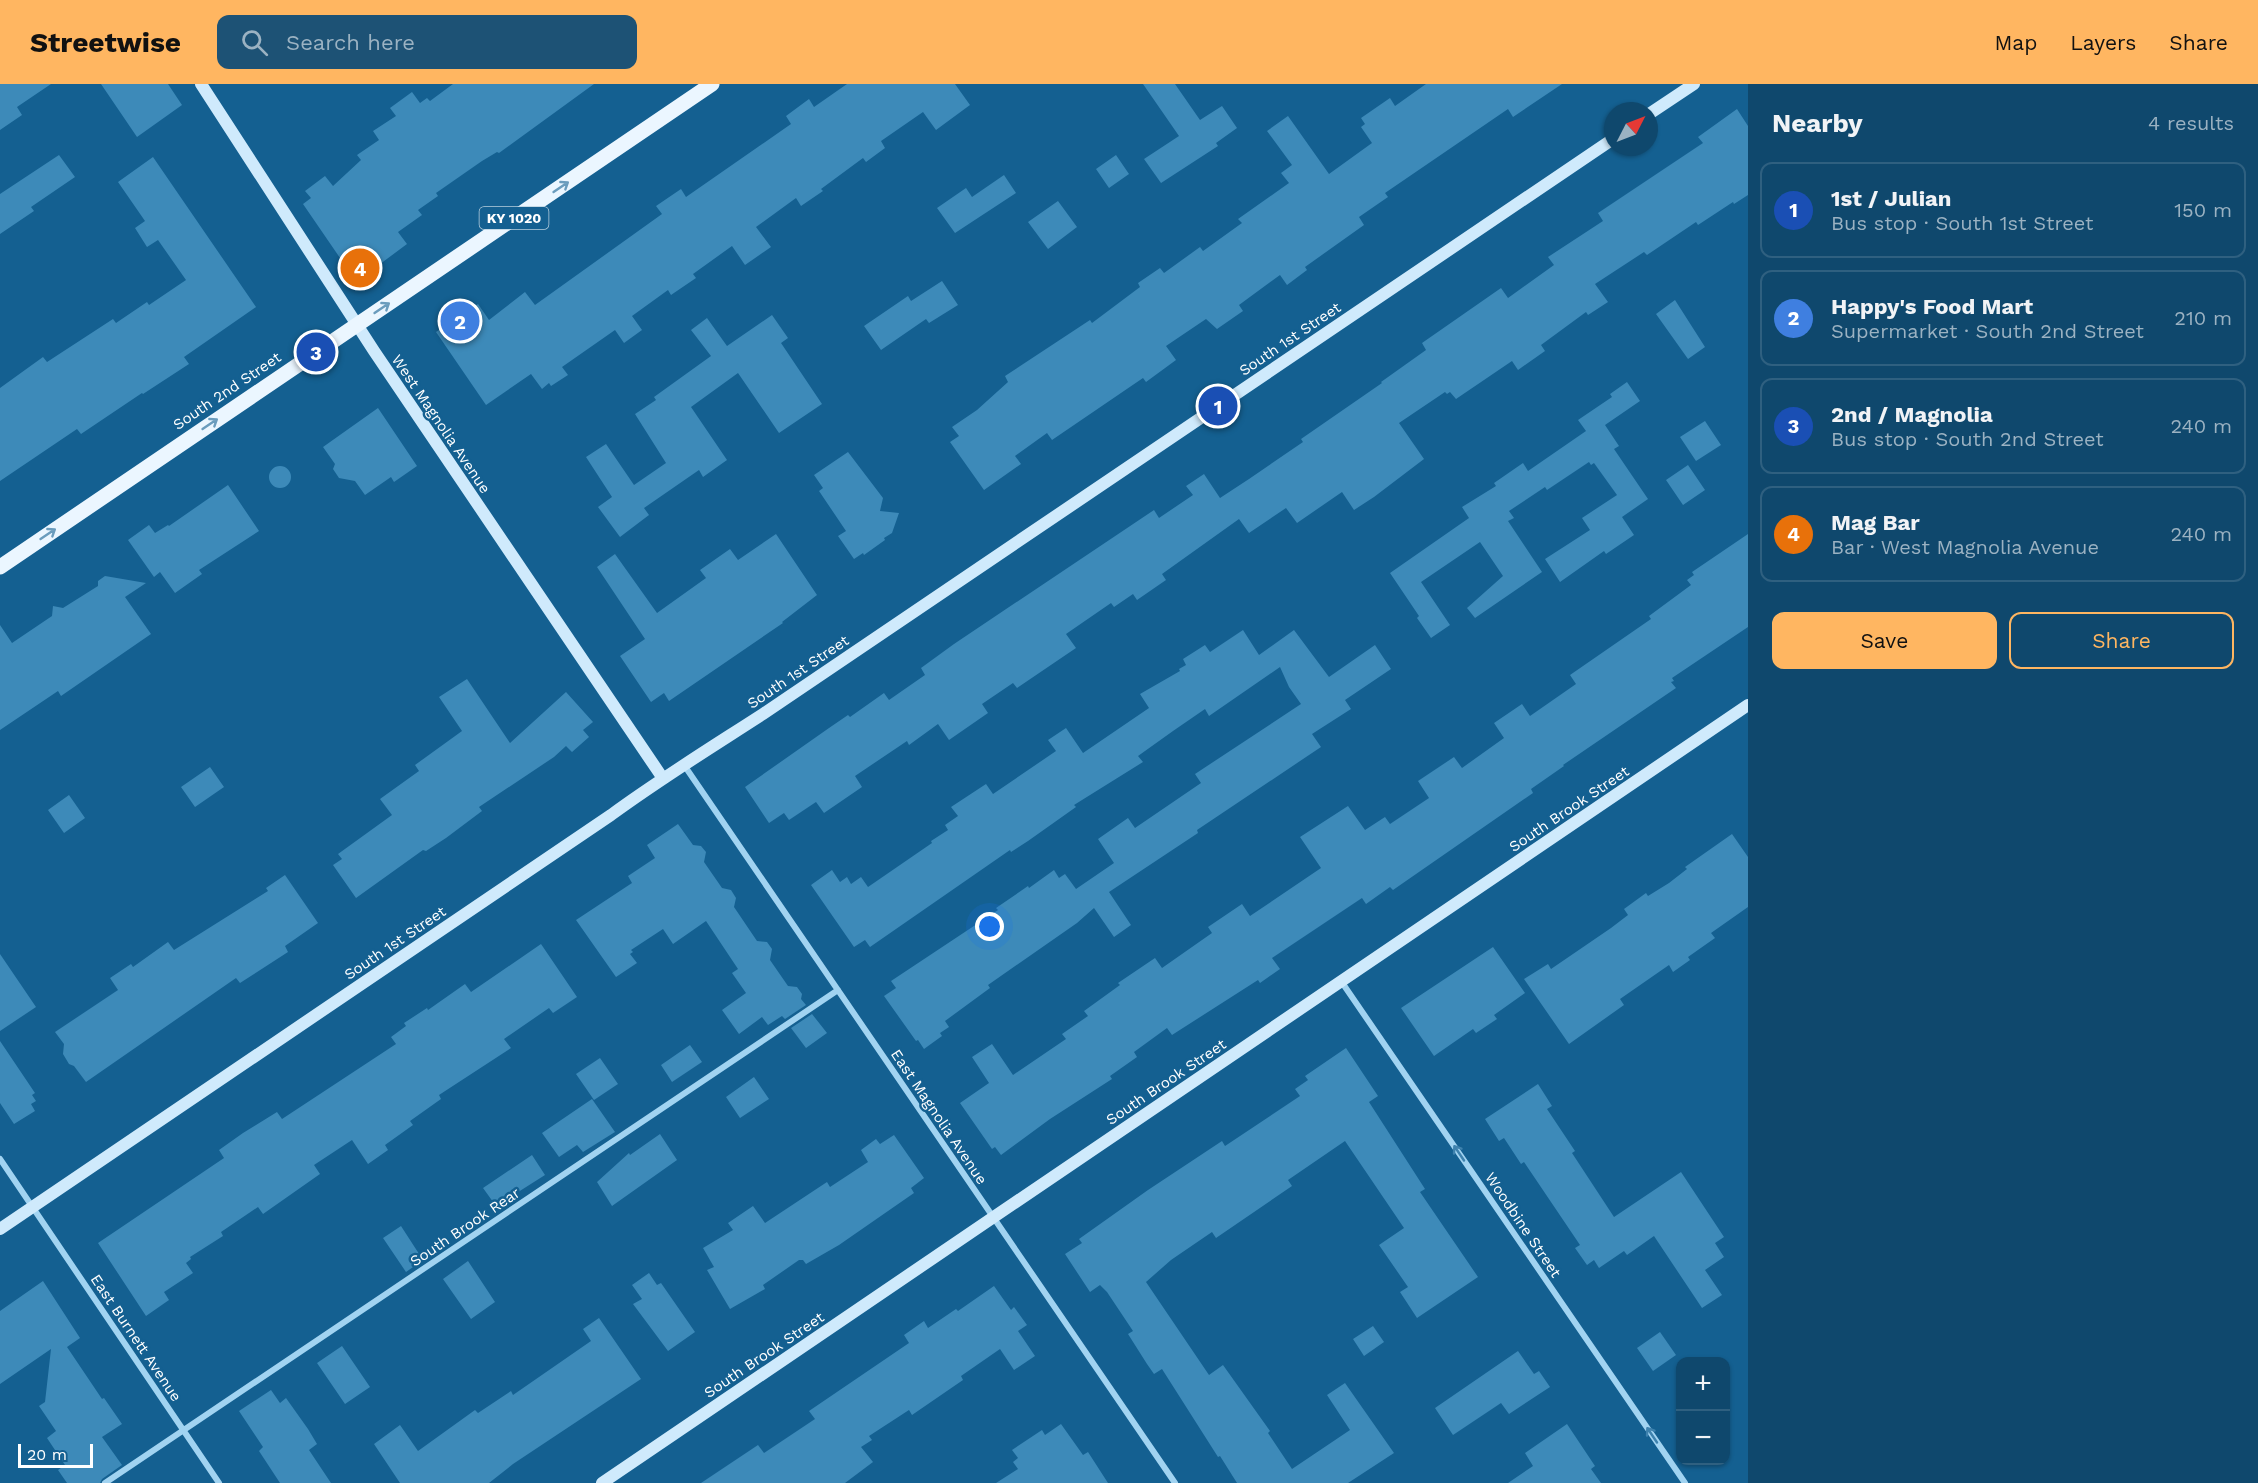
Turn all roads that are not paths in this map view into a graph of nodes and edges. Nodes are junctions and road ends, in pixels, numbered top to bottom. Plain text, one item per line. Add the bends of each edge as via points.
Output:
1 (201, 84) edge
2 (712, 84) edge
3 (1694, 84) edge
4 (1658, 108) edge
5 (1604, 145) edge
6 (357, 324) junction
7 (0, 567) edge
8 (1748, 705) edge
9 (684, 765) junction
10 (662, 777) junction
11 (1341, 981) junction
12 (838, 990) junction
13 (0, 1159) edge
14 (33, 1207) junction
15 (993, 1217) junction
16 (0, 1229) edge
17 (183, 1430) junction
18 (105, 1483) edge
19 (219, 1483) edge
20 (602, 1483) edge
21 (1175, 1483) edge
22 (1685, 1483) edge

1 - 6 street, West Magnolia Avenue
6 -> 2 main road, South 2nd Street / KY 1020
3 - 4 street
5 - 9 street, South 1st Street
7 -> 6 main road, South 2nd Street / KY 1020
6 - 10 street, West Magnolia Avenue
8 - 11 street, South Brook Street
9 - 10 street, South 1st Street
9 - 12 street, East Magnolia Avenue
10 - 14 street, South 1st Street via 611,816
11 - 15 street, South Brook Street
22 -> 11 street, Woodbine Street
12 - 15 street, East Magnolia Avenue
12 - 17 street, South Brook Rear
13 - 14 street, East Burnett Avenue
14 - 16 street, South 1st Street
14 - 17 street, East Burnett Avenue
15 - 20 street, South Brook Street
15 - 21 street, East Magnolia Avenue
17 - 18 street, South Brook Rear
17 - 19 street, East Burnett Avenue

